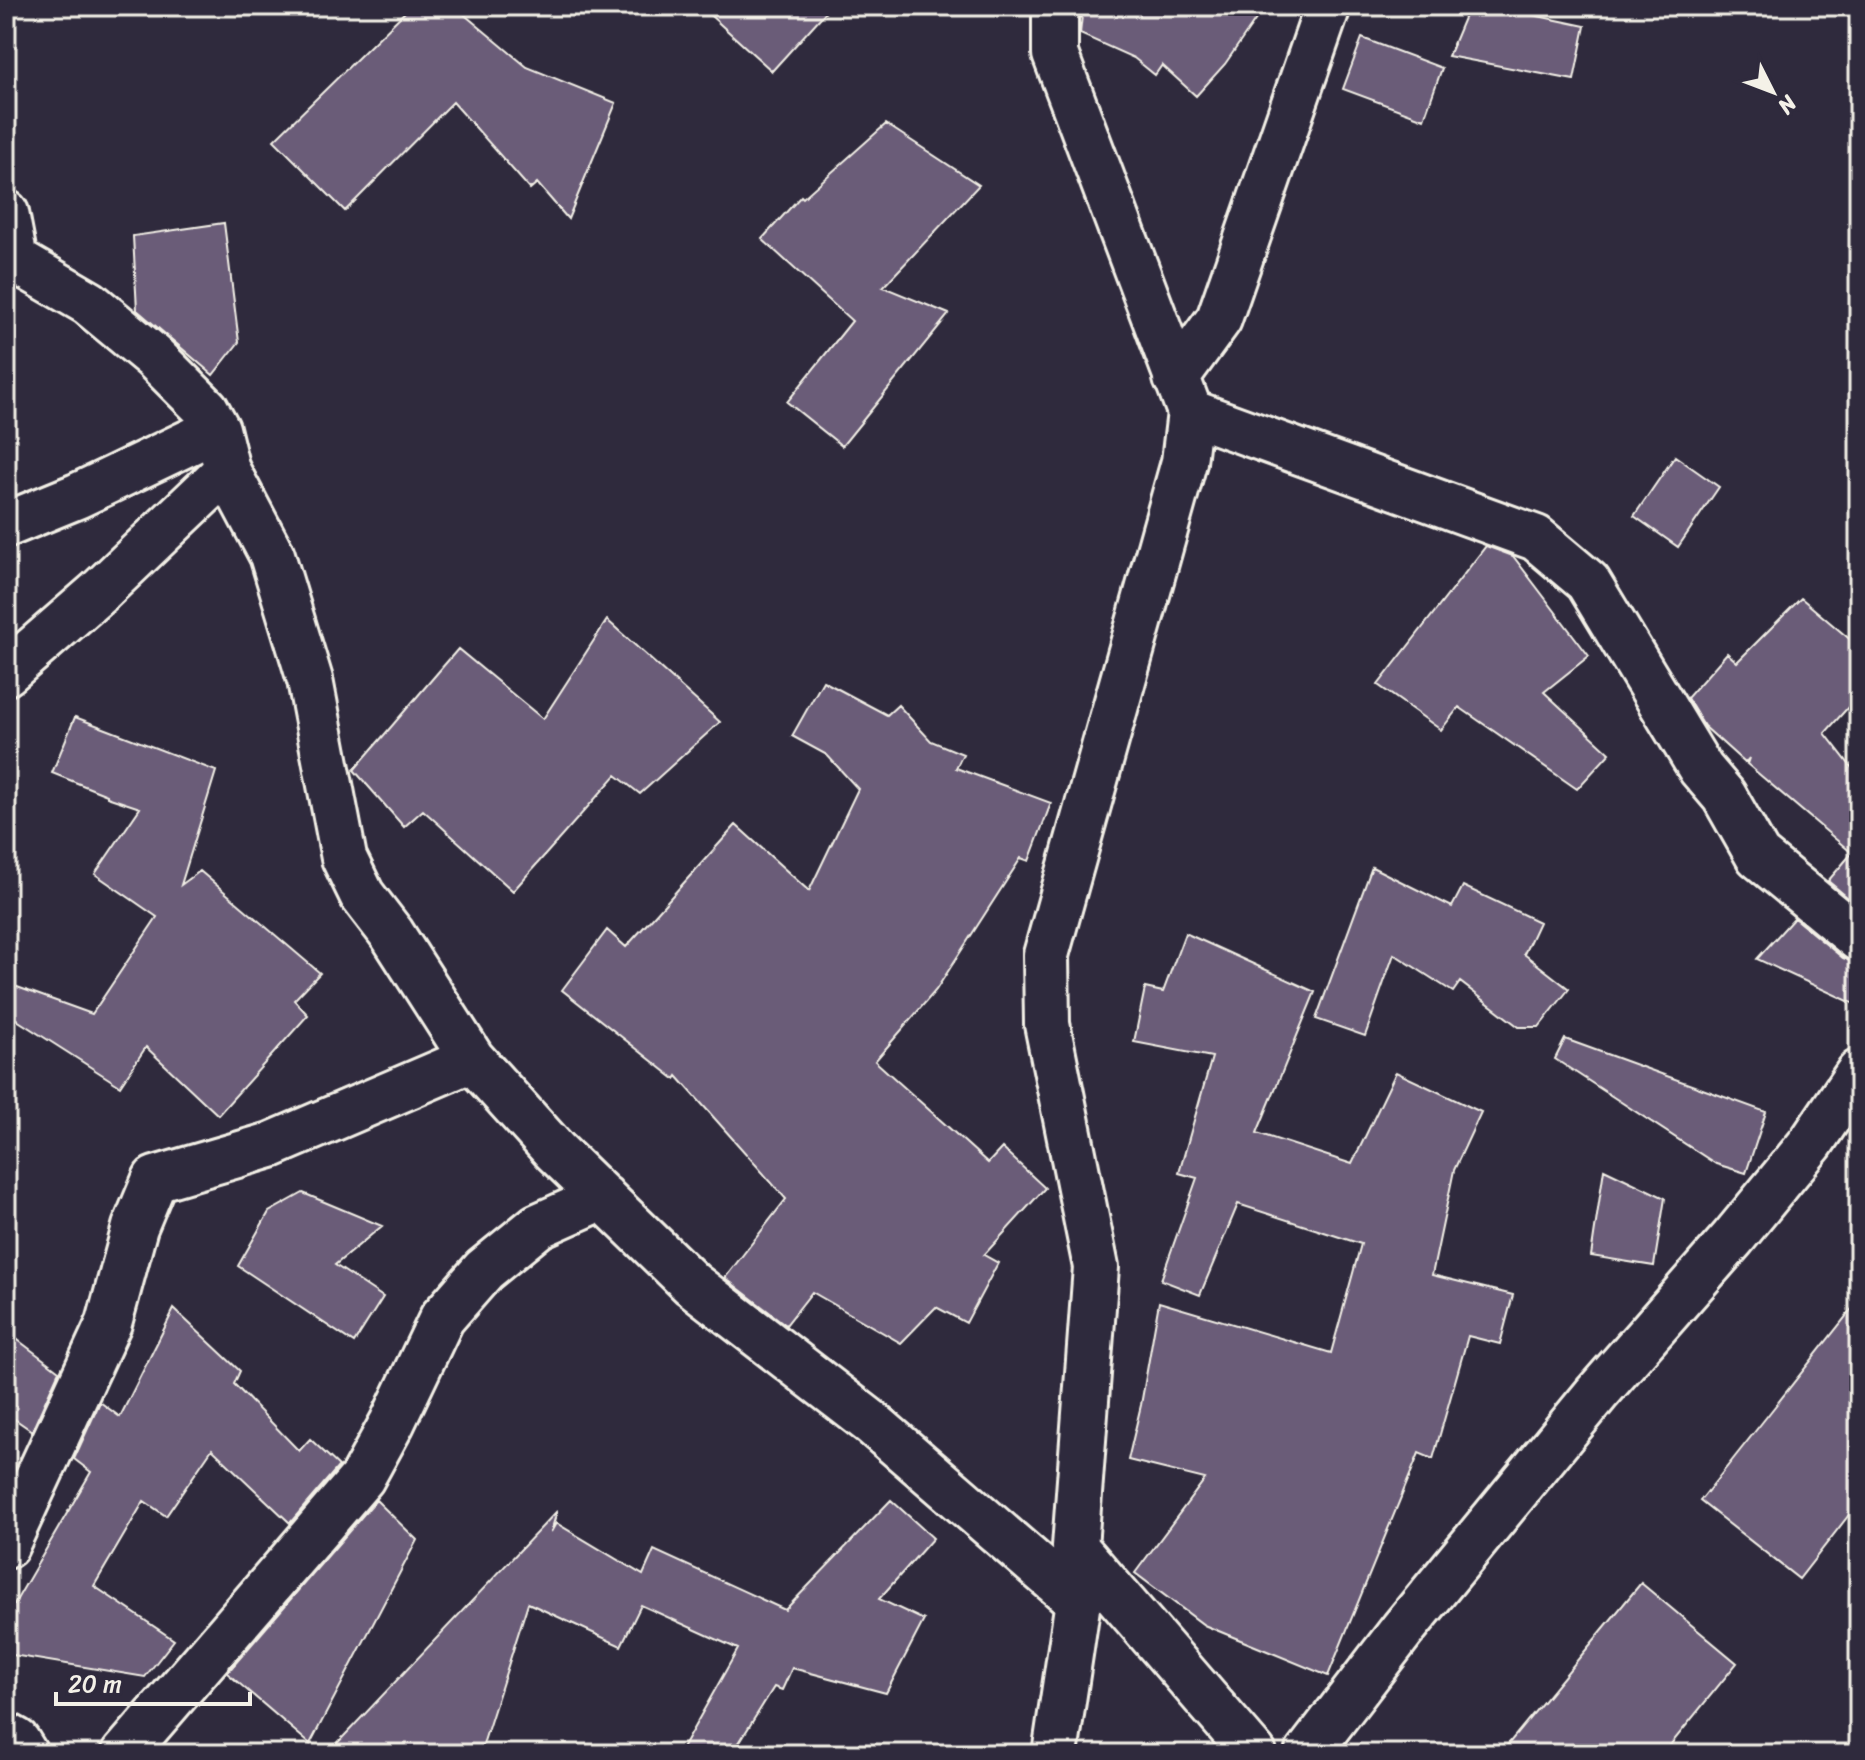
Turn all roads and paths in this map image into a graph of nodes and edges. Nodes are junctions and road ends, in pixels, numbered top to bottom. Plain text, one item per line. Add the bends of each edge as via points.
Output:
1 (1059, 6) edge
2 (1328, 6) edge
3 (6, 213) edge
4 (11, 261) edge
5 (1183, 395) junction
6 (217, 429) junction
7 (227, 470) junction
8 (6, 525) edge
9 (6, 673) edge
10 (1859, 939) edge
11 (472, 1059) junction
12 (1859, 1072) edge
13 (603, 1197) junction
14 (6, 1546) edge
15 (1075, 1547) junction
16 (1078, 1601) junction
17 (6, 1735) edge
18 (25, 1754) edge
19 (124, 1754) edge
20 (1055, 1754) edge
21 (1254, 1754) edge
22 (1307, 1754) edge

1 - 5 street via 1055,54
2 - 5 street via 1219,319
3 - 4 street
4 - 6 street via 89,303 154,357 206,409
5 - 10 street via 1536,538 1588,582 1758,856
5 - 15 street via 1184,462 1046,955 1047,1024 1096,1267
6 - 7 street
6 - 8 street
7 - 9 street
7 - 11 street via 272,555 310,680 344,858 362,895
11 - 13 street
11 - 14 street via 271,1145 155,1179 135,1227 109,1323
12 - 22 street via 1811,1143 1597,1393
13 - 16 street via 692,1284 872,1423
13 - 19 street via 538,1226 484,1270 442,1318 362,1478
15 - 16 street
15 - 21 street
16 - 20 street
17 - 18 street

